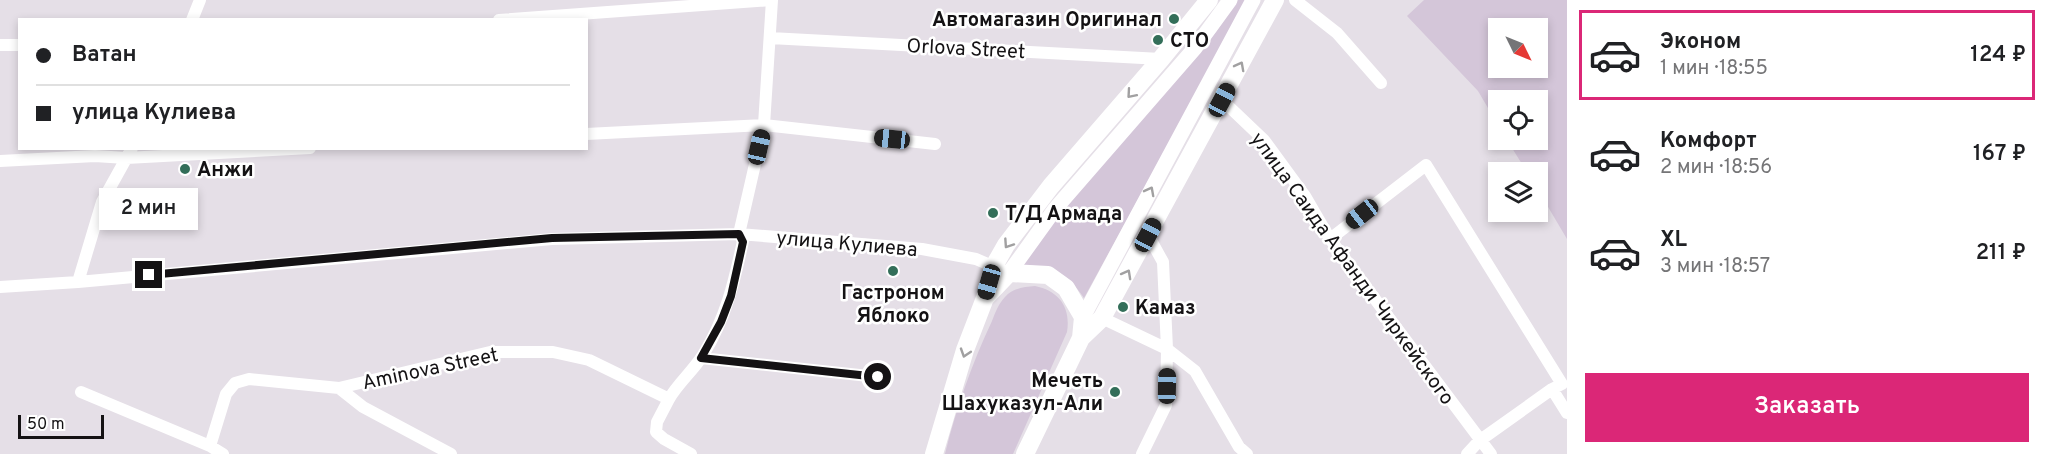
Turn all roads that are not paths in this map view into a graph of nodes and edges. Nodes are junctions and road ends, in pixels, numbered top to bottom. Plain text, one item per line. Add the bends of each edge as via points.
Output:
1 (200, 0) edge
2 (772, 0) edge
3 (1209, 0) edge
4 (1230, 0) edge
5 (1253, 0) edge
6 (1275, 0) edge
7 (1295, 0) edge
8 (193, 18) edge
9 (526, 18) edge
10 (770, 38) junction
11 (0, 45) edge
12 (18, 45) edge
13 (1161, 59) junction
14 (1381, 83) dead end
15 (1222, 100) junction
16 (764, 125) junction
17 (588, 134) edge
18 (935, 144) dead end
19 (238, 150) edge
20 (129, 153) edge
21 (0, 161) edge
22 (739, 234) junction
23 (1148, 235) junction
24 (1330, 239) junction
25 (1001, 269) junction
26 (78, 282) junction
27 (0, 287) edge
28 (1083, 317) junction
29 (1102, 318) junction
30 (1081, 338) junction
31 (1167, 349) junction
32 (701, 358) junction
33 (878, 377) dead end
34 (339, 388) junction
35 (1552, 389) junction
36 (81, 392) dead end
37 (669, 399) junction
38 (1567, 413) edge
39 (1479, 441) junction
40 (210, 446) junction
41 (223, 454) edge
42 (451, 454) edge
43 (690, 454) edge
44 (934, 454) edge
45 (1025, 454) edge
46 (1142, 454) edge
47 (1247, 454) edge
48 (1467, 454) edge
49 (1491, 454) edge

1 - 8 street
2 - 9 street
2 - 10 street
3 - 13 highway
4 - 25 main road via 1195,48
28 -> 5 main road
15 -> 6 highway
7 - 14 street via 1337,33
10 - 13 street, Orlova Street
10 - 16 street
11 - 12 street
13 -> 25 highway via 1051,186 1006,245
15 - 23 highway
15 - 24 street, улица Саида Афанди Чиркейского via 1264,140 1305,196
16 - 17 street
16 - 18 street
16 - 22 street
19 - 20 street
20 - 21 street
20 - 26 street via 102,202
22 - 25 street, улица Кулиева via 922,249 976,259
22 - 26 street, улица Кулиева via 552,238
22 - 32 street via 743,242 731,296
29 -> 23 highway
23 - 31 street via 1163,262
24 - 35 street via 1426,165 1562,384
24 - 39 street, улица Саида Афанди Чиркейского
25 - 28 highway via 1048,275 1066,288
25 -> 44 highway via 985,298 966,350
26 - 27 street, улица Кулиева
28 - 30 highway
29 - 30 highway
29 - 31 street
30 - 45 highway
31 - 46 street via 1166,405
31 - 47 street via 1195,371 1239,447
32 - 33 street
32 - 37 street
34 - 37 street, Aminova Street via 490,352 554,352 589,360
34 - 40 street, Aminova Street via 249,379 235,383 226,394
34 - 42 street via 363,406
35 - 38 street
35 - 39 street
36 - 40 street
37 - 43 street via 656,432
39 - 48 street
39 - 49 street, улица Саида Афанди Чиркейского
40 - 41 street

